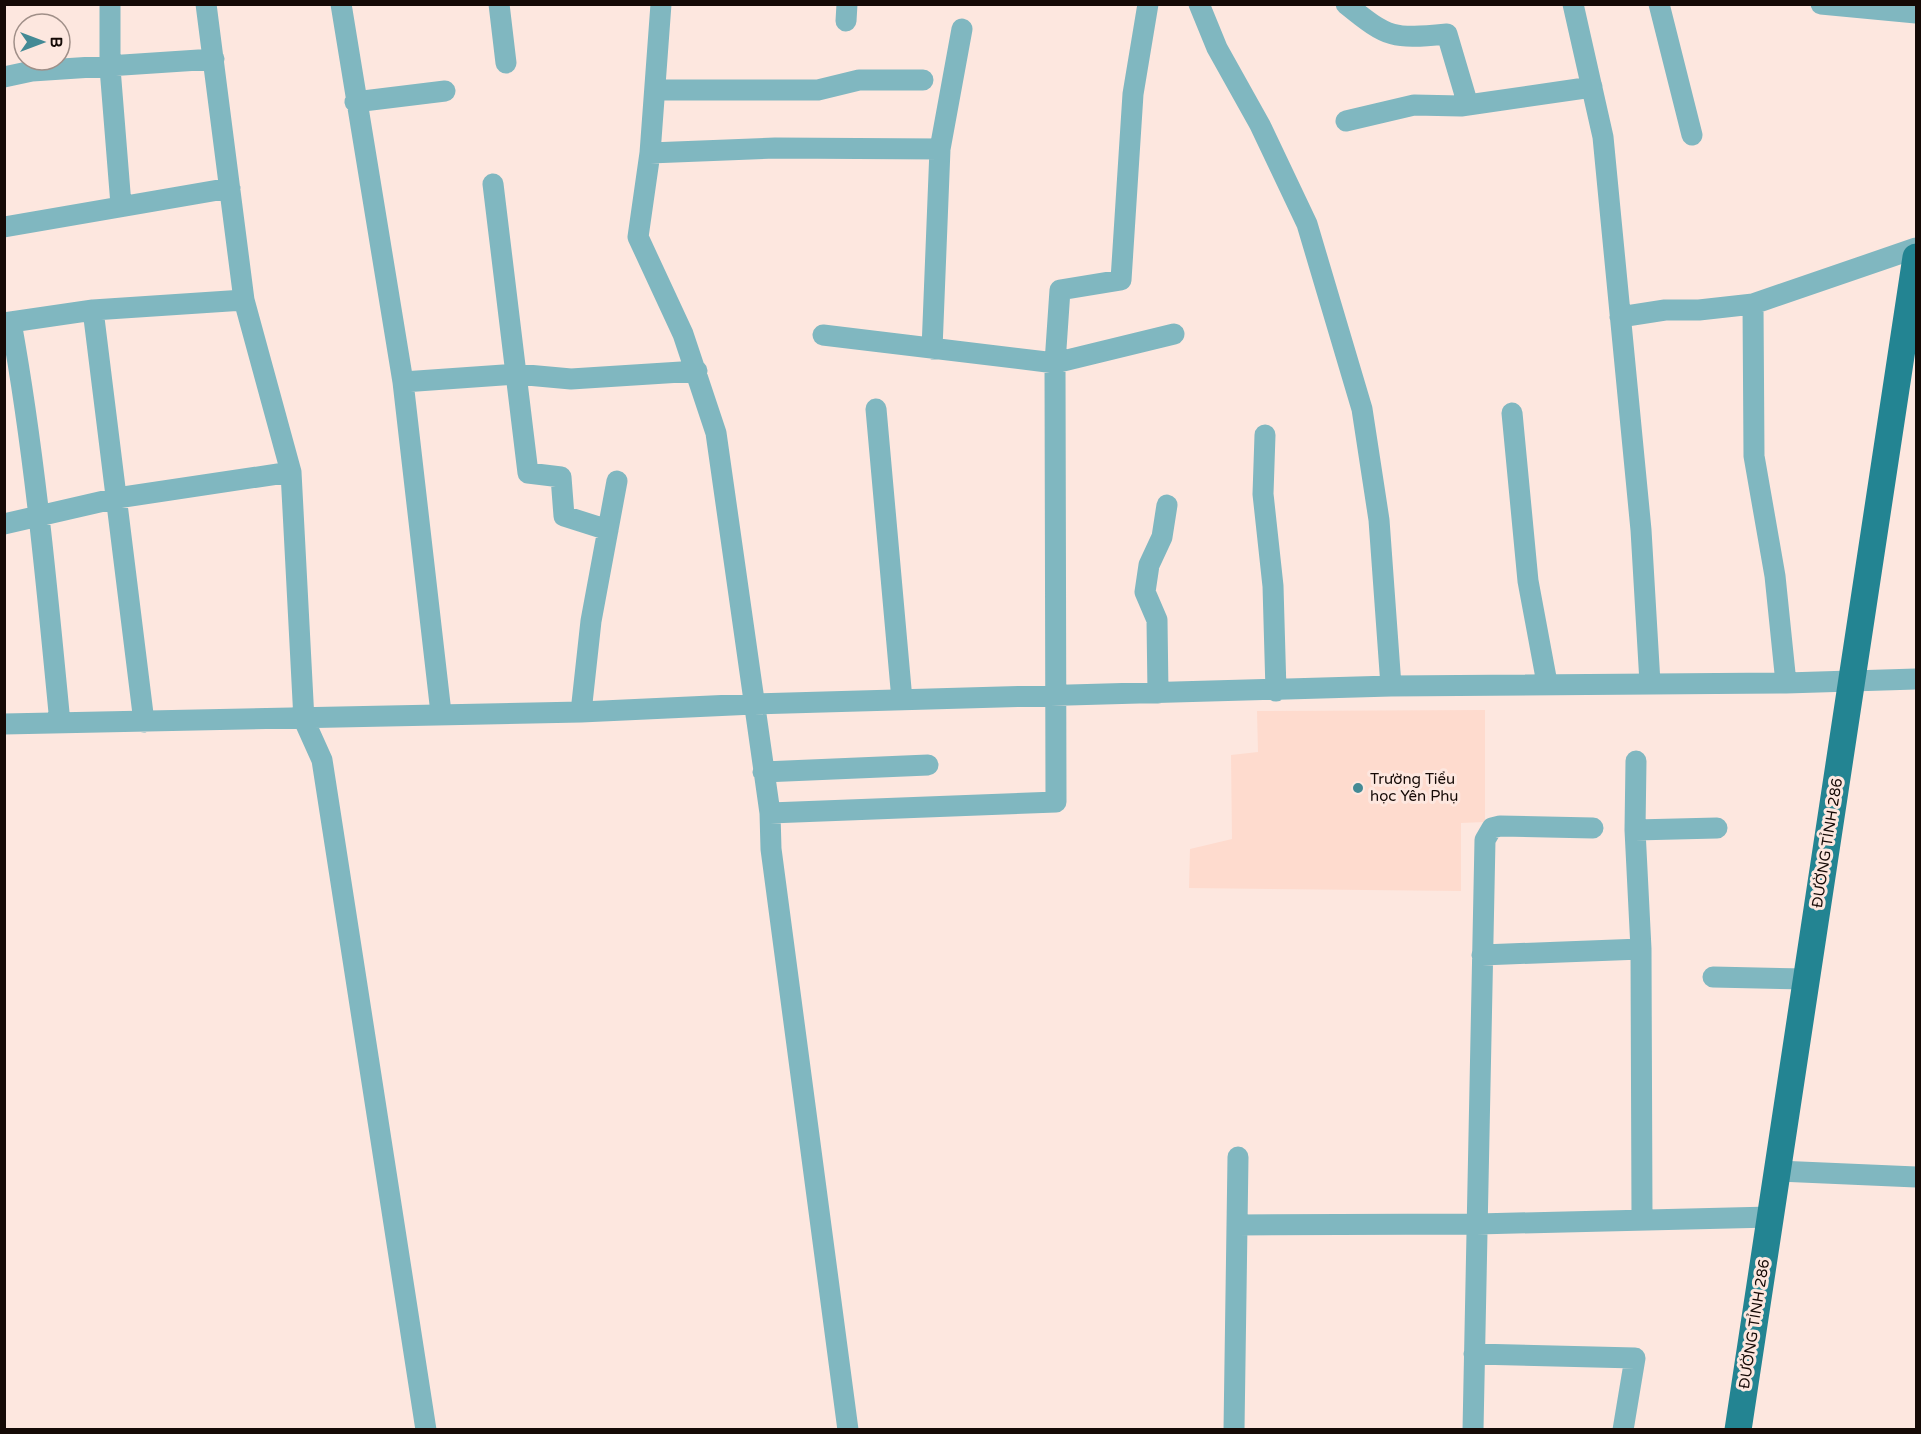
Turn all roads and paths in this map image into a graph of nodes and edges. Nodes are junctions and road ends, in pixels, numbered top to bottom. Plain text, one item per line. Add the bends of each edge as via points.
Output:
1 (110, 4) edge
2 (206, 4) edge
3 (341, 4) edge
4 (499, 4) edge
5 (661, 4) edge
6 (1148, 4) edge
7 (1199, 4) edge
8 (1347, 4) edge
9 (1573, 4) edge
10 (1659, 4) edge
11 (1821, 4) edge
12 (1917, 13) edge
13 (962, 29) dead end
14 (214, 58) junction
15 (506, 63) dead end
16 (110, 68) junction
17 (4, 77) edge
18 (923, 80) dead end
19 (1592, 87) junction
20 (654, 90) junction
21 (446, 91) dead end
22 (355, 102) junction
23 (1468, 105) junction
24 (1346, 121) dead end
25 (1692, 135) dead end
26 (940, 149) junction
27 (650, 153) junction
28 (493, 184) dead end
29 (230, 188) junction
30 (121, 205) junction
31 (4, 227) edge
32 (1917, 248) edge
33 (1917, 257) edge
34 (244, 300) junction
35 (1752, 304) junction
36 (93, 310) junction
37 (1620, 317) junction
38 (8, 322) edge
39 (1174, 334) dead end
40 (824, 335) dead end
41 (932, 349) junction
42 (1055, 363) junction
43 (697, 371) junction
44 (516, 374) junction
45 (403, 382) junction
46 (876, 409) dead end
47 (1512, 413) dead end
48 (1266, 435) dead end
49 (291, 472) junction
50 (617, 481) dead end
51 (117, 498) junction
52 (1167, 505) dead end
53 (40, 517) junction
54 (4, 524) edge
55 (608, 530) junction
56 (1917, 679) edge
57 (1650, 682) junction
58 (1851, 682) junction
59 (1547, 683) junction
60 (1786, 683) junction
61 (1391, 686) junction
62 (1276, 690) junction
63 (1158, 693) junction
64 (1056, 694) junction
65 (902, 700) junction
66 (754, 704) junction
67 (581, 712) junction
68 (441, 713) junction
69 (304, 720) junction
70 (144, 722) junction
71 (60, 723) junction
72 (4, 724) edge
73 (1636, 761) dead end
74 (928, 765) dead end
75 (763, 772) junction
76 (770, 813) junction
77 (1593, 828) dead end
78 (1717, 828) dead end
79 (1635, 830) junction
80 (1641, 950) junction
81 (1482, 955) junction
82 (1713, 977) dead end
83 (1806, 979) junction
84 (1238, 1157) dead end
85 (1777, 1171) junction
86 (1917, 1177) edge
87 (1771, 1217) junction
88 (1642, 1218) junction
89 (1477, 1224) junction
90 (1237, 1225) junction
91 (1474, 1354) junction
92 (426, 1430) edge
93 (849, 1430) edge
94 (1234, 1430) edge
95 (1473, 1430) edge
96 (1623, 1430) edge
97 (1738, 1430) edge

1 - 16 street
2 - 14 street
3 - 22 street
4 - 15 street
5 - 20 street
6 - 42 street via 1133,94 1121,280 1060,290
7 - 61 street via 1217,48 1260,125 1307,224 1362,409 1378,520
8 - 23 street via 1372,26 1400,38 1447,34
9 - 19 street
10 - 25 street
11 - 12 street
13 - 26 street
14 - 16 street
14 - 29 street
16 - 17 street via 32,71
16 - 30 street
18 - 20 street via 859,80 818,90
19 - 23 street
19 - 37 street via 1603,137
20 - 27 street
21 - 22 street
22 - 45 street
23 - 24 street via 1414,105
26 - 27 street via 774,148
26 - 41 street
27 - 43 street via 638,237
28 - 44 street
29 - 30 street
29 - 34 street
30 - 31 street
32 - 35 street
33 - 58 main road, ĐƯỜNG TỈNH 286
34 - 36 street
34 - 49 street
35 - 37 street
35 - 60 street via 1754,456 1775,576
36 - 38 street
36 - 51 street
37 - 57 street via 1641,530
38 - 53 street via 27,410
39 - 42 street
40 - 41 street
41 - 42 street
42 - 64 street
43 - 44 street via 571,378
43 - 66 street via 716,434
44 - 45 street
44 - 55 street via 528,473 561,477 564,516
45 - 68 street
46 - 65 street
47 - 59 street via 1528,581
48 - 62 street via 1263,494 1273,586
49 - 51 street
49 - 69 street
50 - 55 street
51 - 53 street
51 - 70 street
52 - 63 street via 1162,537 1149,565 1144,592 1157,620
53 - 54 street
53 - 71 street
55 - 67 street via 591,621
56 - 58 street
57 - 59 street
57 - 60 street
58 - 60 street
58 - 83 main road, ĐƯỜNG TỈNH 286
59 - 61 street
61 - 62 street
62 - 63 street
63 - 64 street
64 - 65 street
64 - 76 street via 1056,802
65 - 66 street
66 - 67 street
66 - 75 street
67 - 68 street
68 - 69 street
69 - 70 street
69 - 92 street via 322,760
70 - 71 street
71 - 72 street
73 - 79 street
74 - 75 street
75 - 76 street
76 - 93 street via 771,849
77 - 81 street via 1500,826 1487,833
78 - 79 street
79 - 80 street
80 - 81 street
80 - 88 street
81 - 89 street
82 - 83 street
83 - 85 main road, ĐƯỜNG TỈNH 286
84 - 90 street
85 - 86 street
85 - 87 main road, ĐƯỜNG TỈNH 286
87 - 88 street
87 - 97 main road, ĐƯỜNG TỈNH 286
88 - 89 street
89 - 90 street
89 - 91 street
90 - 94 street
91 - 95 street
91 - 96 street via 1635,1358

